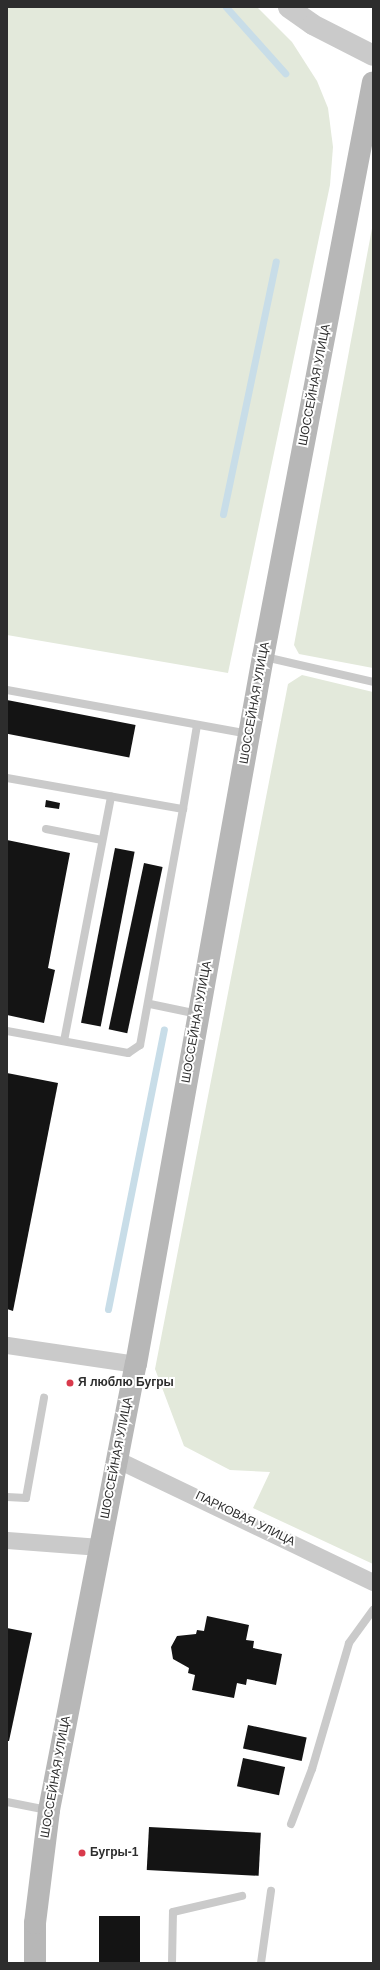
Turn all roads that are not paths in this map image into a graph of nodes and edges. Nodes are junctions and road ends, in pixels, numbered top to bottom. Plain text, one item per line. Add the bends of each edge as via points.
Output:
1 (288, 7) edge
2 (373, 55) edge
3 (373, 82) edge
4 (263, 657) junction
5 (373, 682) edge
6 (7, 690) edge
7 (197, 725) junction
8 (249, 734) junction
9 (7, 778) edge
10 (111, 796) junction
11 (183, 809) junction
12 (46, 829) dead end
13 (102, 840) junction
14 (150, 1004) junction
15 (198, 1014) junction
16 (7, 1031) edge
17 (64, 1041) junction
18 (7, 1345) edge
19 (136, 1364) junction
20 (44, 1398) dead end
21 (116, 1459) junction
22 (7, 1496) edge
23 (7, 1540) edge
24 (100, 1547) junction
25 (373, 1582) edge
26 (373, 1610) edge
27 (7, 1802) edge
28 (49, 1810) junction
29 (291, 1824) dead end
30 (271, 1891) dead end
31 (242, 1896) dead end
32 (35, 1963) edge
33 (172, 1963) edge
34 (261, 1963) edge

1 - 2 street via 312,24
3 - 4 main road, ШОССЕЙНАЯ УЛИЦА
4 - 5 lane
4 - 8 main road, ШОССЕЙНАЯ УЛИЦА
6 - 7 lane
7 - 8 lane
7 - 11 lane
8 - 15 main road, ШОССЕЙНАЯ УЛИЦА
9 - 10 lane
10 - 11 lane
10 - 13 lane
11 - 14 lane
12 - 13 lane
13 - 17 lane
14 - 15 lane
14 - 17 lane via 140,1045 135,1050 128,1053
15 - 19 main road, ШОССЕЙНАЯ УЛИЦА
16 - 17 lane
18 - 19 street
19 - 21 main road, ШОССЕЙНАЯ УЛИЦА
20 - 22 lane via 26,1498
21 - 24 main road, ШОССЕЙНАЯ УЛИЦА
21 - 25 street, ПАРКОВАЯ УЛИЦА
23 - 24 street
24 - 28 main road, ШОССЕЙНАЯ УЛИЦА
26 - 29 lane via 349,1643 312,1769
27 - 28 lane
28 - 32 main road, ШОССЕЙНАЯ УЛИЦА via 35,1924
30 - 34 lane
31 - 33 lane via 173,1912

